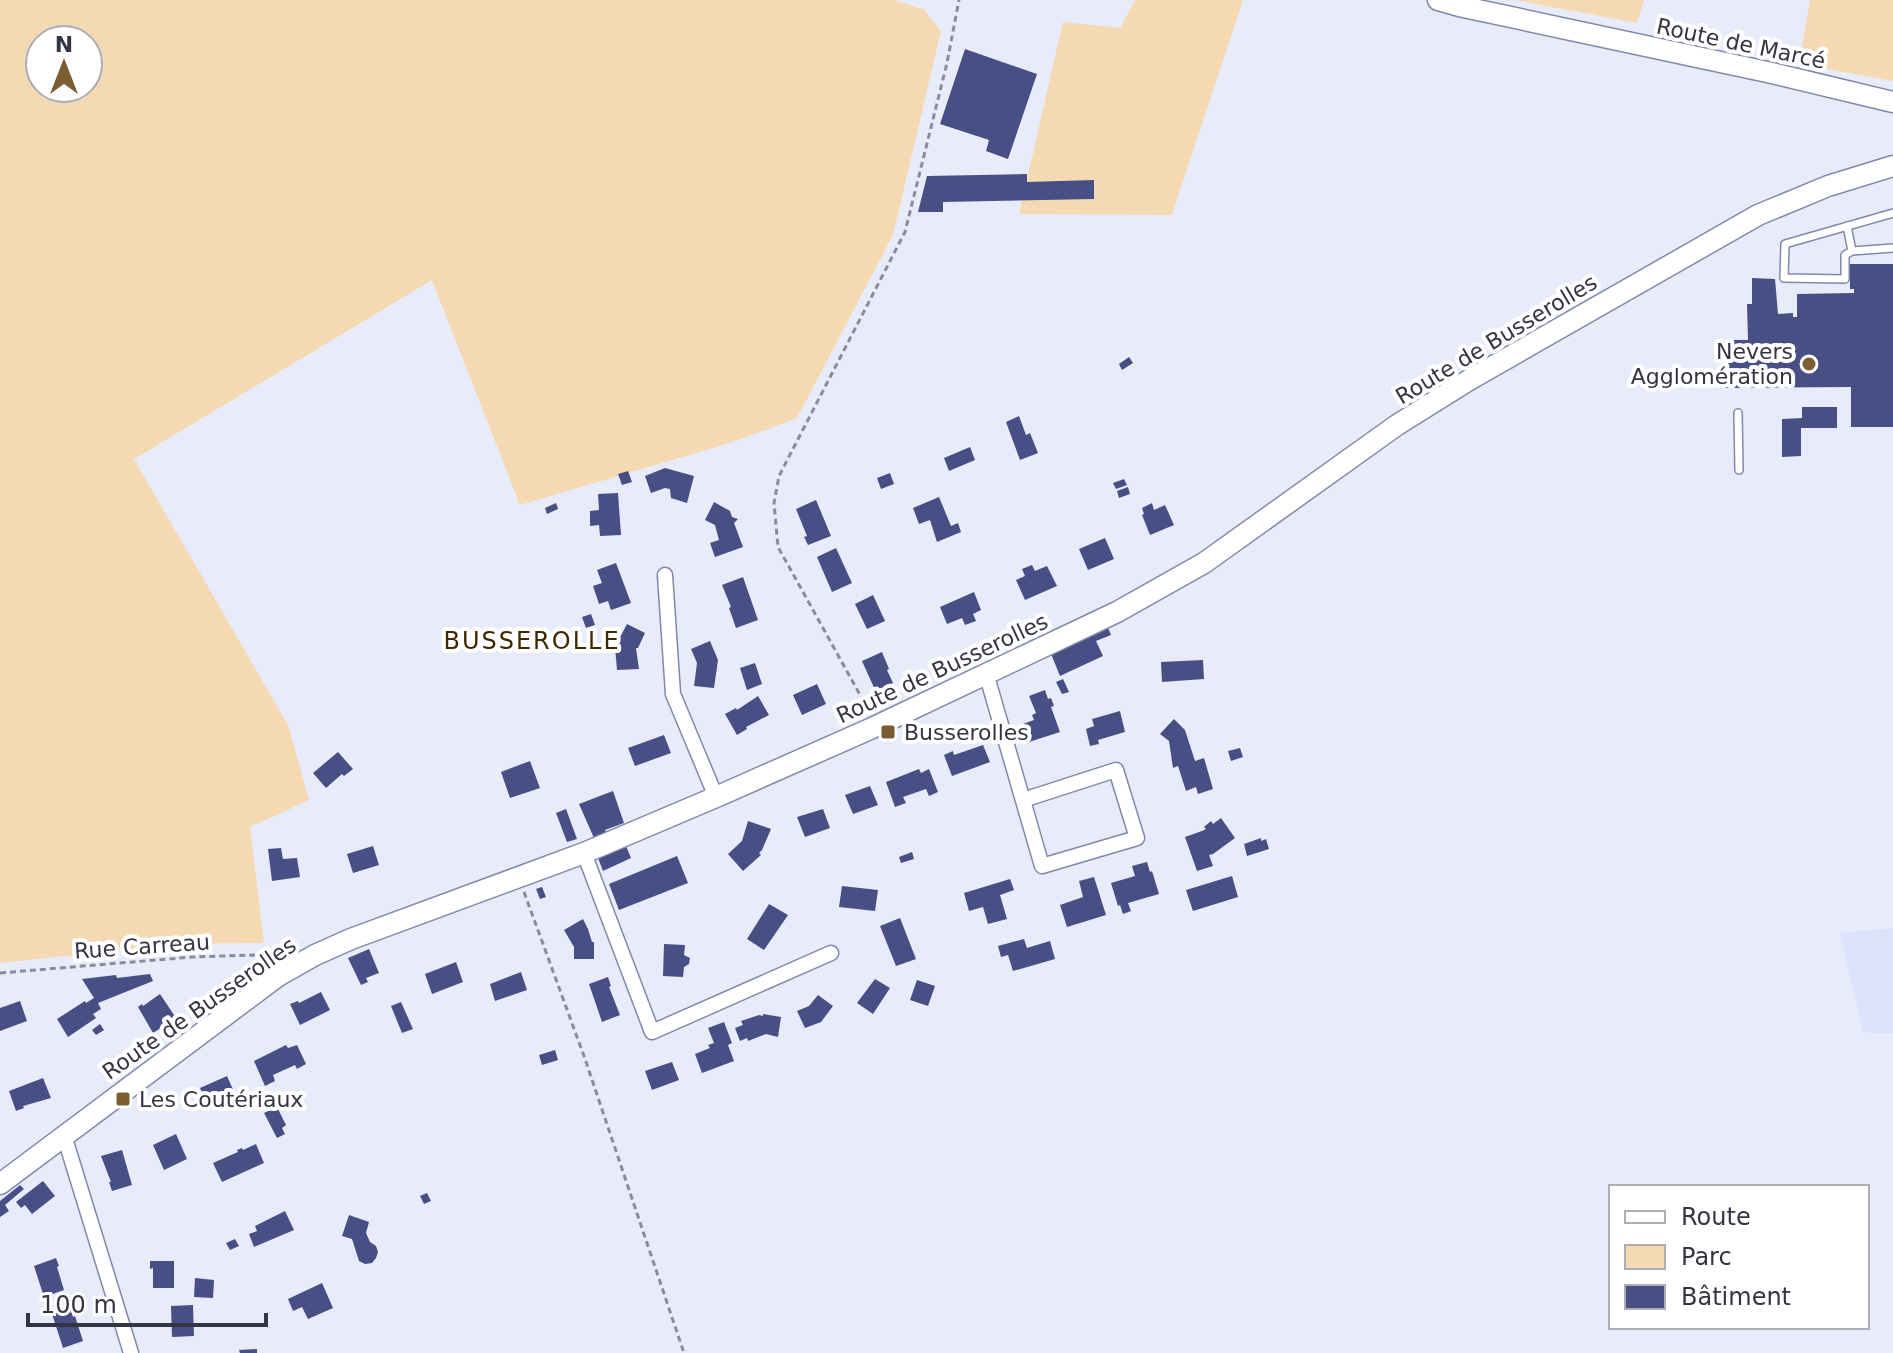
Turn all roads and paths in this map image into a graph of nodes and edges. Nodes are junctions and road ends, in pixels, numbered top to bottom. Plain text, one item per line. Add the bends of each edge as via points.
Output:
1 (959, 0) edge
2 (1438, 0) edge
3 (1893, 102) edge
4 (1893, 158) edge
5 (1883, 169) edge
6 (1893, 213) edge
7 (1847, 226) junction
8 (1893, 248) edge
9 (1852, 251) junction
10 (1738, 413) dead end
11 (1739, 470) dead end
12 (665, 575) dead end
13 (986, 673) junction
14 (878, 725) junction
15 (716, 797) junction
16 (1023, 800) junction
17 (584, 853) junction
18 (519, 877) junction
19 (831, 953) dead end
20 (0, 973) edge
21 (278, 976) junction
22 (63, 1136) junction
23 (0, 1184) edge
24 (131, 1353) edge
25 (684, 1353) edge

1 - 14 path via 905,232 779,476 774,503 778,547
2 - 3 main road, Route de Marcé
4 - 5 main road, Route de Busserolles
5 - 13 main road, Route de Busserolles via 1828,186 1744,223 1397,425 1204,563 1117,612
6 - 7 lane
7 - 9 lane
7 - 9 lane via 1785,244 1784,278 1845,279 1845,255
8 - 9 lane
10 - 11 lane
12 - 15 street via 673,694
13 - 14 main road, Route de Busserolles
13 - 16 street
14 - 15 main road, Route de Busserolles
15 - 17 main road, Route de Busserolles
16 - 16 street via 1042,866 1137,838 1116,770
17 - 18 main road, Route de Busserolles
17 - 19 street via 652,1032
18 - 21 main road, Route de Busserolles via 351,939
18 - 25 path
20 - 21 path, Rue Carreau via 254,955
21 - 22 main road, Route de Busserolles
22 - 23 main road, Route de Busserolles
22 - 24 street

